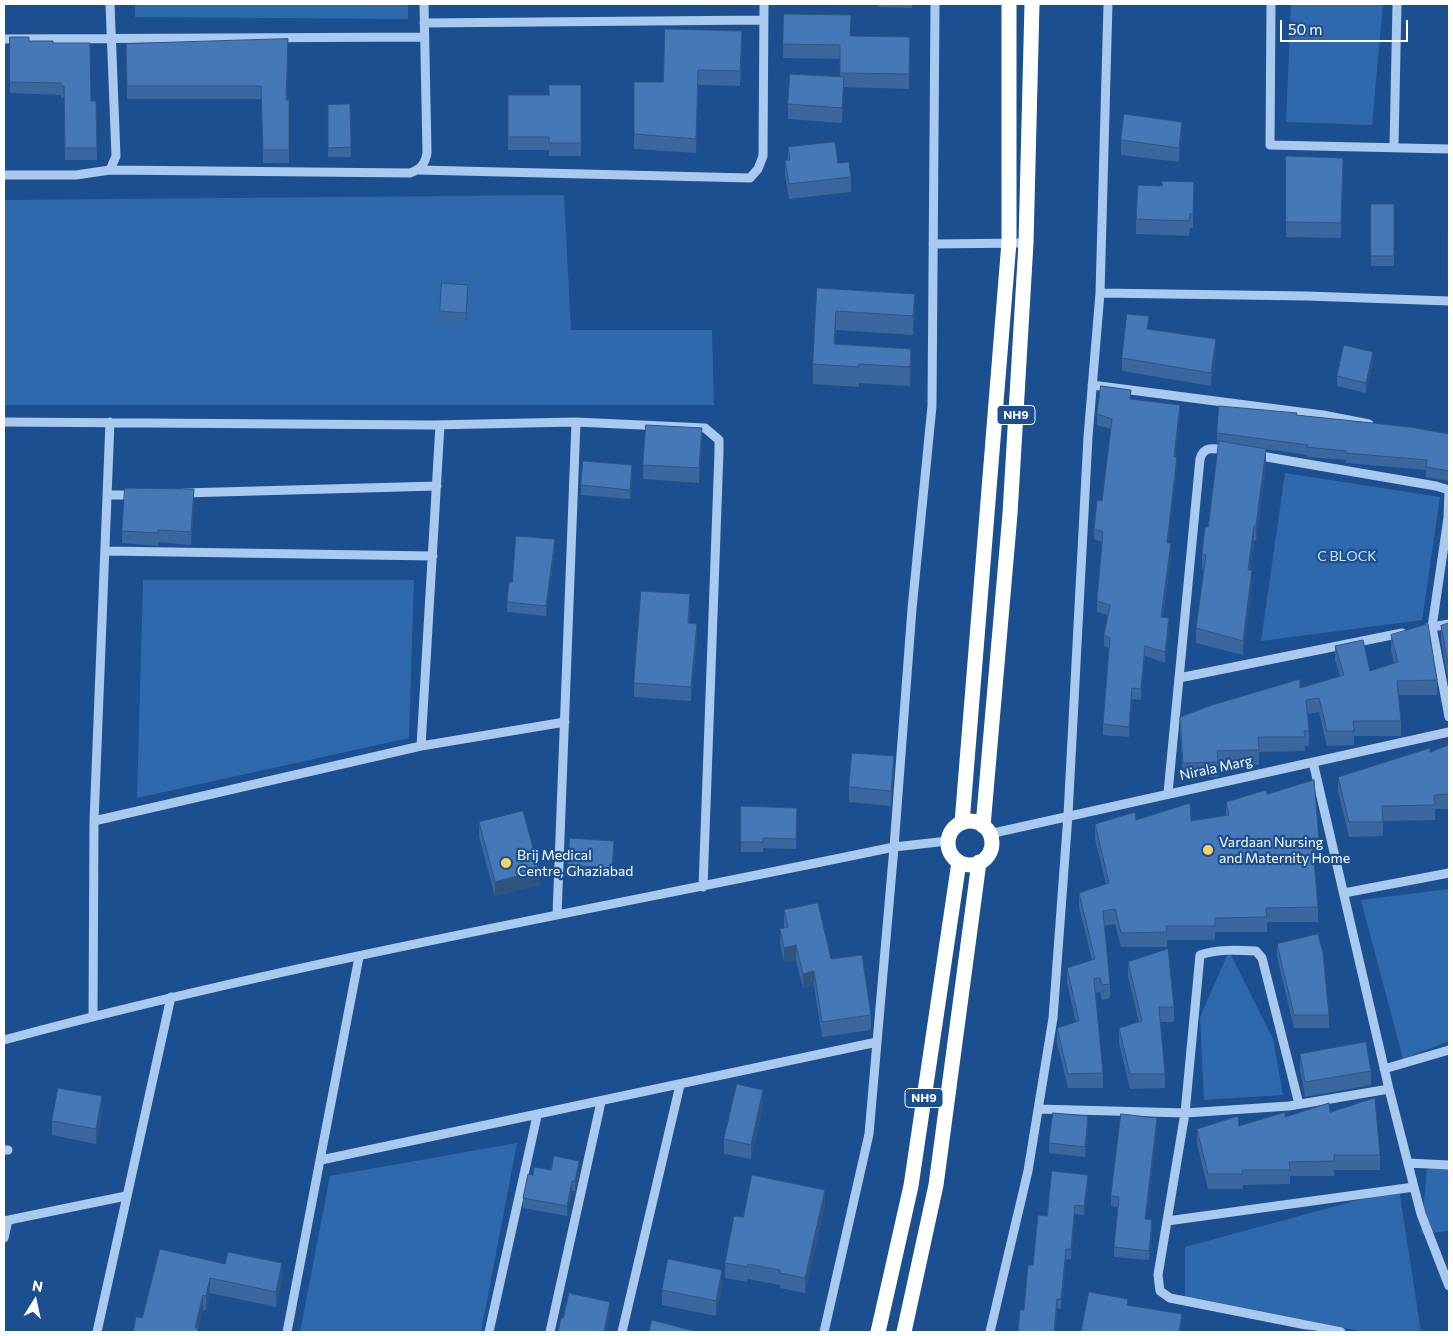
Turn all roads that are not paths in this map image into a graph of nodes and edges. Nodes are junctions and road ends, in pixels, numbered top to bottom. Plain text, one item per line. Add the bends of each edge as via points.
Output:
1 (110, 4) edge
2 (424, 4) edge
3 (764, 4) edge
4 (935, 4) edge
5 (1009, 4) edge
6 (1032, 4) edge
7 (1108, 4) edge
8 (1271, 4) edge
9 (1397, 4) edge
10 (764, 20) junction
11 (424, 23) junction
12 (424, 37) junction
13 (4, 39) edge
14 (110, 40) junction
15 (1394, 146) junction
16 (1449, 149) edge
17 (110, 170) junction
18 (418, 170) junction
19 (4, 176) edge
20 (1009, 242) junction
21 (1026, 243) junction
22 (933, 244) junction
23 (1100, 293) junction
24 (1449, 301) edge
25 (1092, 385) junction
26 (4, 422) edge
27 (110, 422) junction
28 (576, 422) junction
29 (440, 425) junction
30 (1378, 425) edge
31 (437, 486) junction
32 (147, 494) edge
33 (176, 494) edge
34 (108, 495) junction
35 (106, 550) junction
36 (433, 556) junction
37 (1449, 624) edge
38 (1432, 627) junction
39 (1179, 678) junction
40 (1449, 717) edge
41 (565, 722) junction
42 (1449, 732) edge
43 (421, 746) junction
44 (1313, 762) junction
45 (1168, 793) junction
46 (1068, 815) junction
47 (94, 821) junction
48 (962, 823) junction
49 (986, 830) junction
50 (948, 841) junction
51 (894, 847) junction
52 (959, 862) junction
53 (979, 862) junction
54 (1449, 873) edge
55 (703, 887) junction
56 (1344, 893) junction
57 (557, 915) junction
58 (359, 957) junction
59 (171, 997) junction
60 (93, 1016) junction
61 (4, 1040) edge
62 (877, 1042) junction
63 (1449, 1050) edge
64 (1384, 1069) junction
65 (680, 1085) junction
66 (1389, 1089) junction
67 (601, 1102) junction
68 (1299, 1104) junction
69 (1038, 1109) junction
70 (1185, 1113) junction
71 (537, 1116) junction
72 (321, 1160) junction
73 (1408, 1163) junction
74 (1449, 1164) edge
75 (1414, 1187) junction
76 (126, 1196) junction
77 (6, 1220) edge
78 (1166, 1221) junction
79 (4, 1238) edge
80 (1449, 1286) edge
81 (97, 1332) edge
82 (287, 1332) edge
83 (489, 1332) edge
84 (550, 1332) edge
85 (622, 1332) edge
86 (824, 1332) edge
87 (878, 1332) edge
88 (904, 1332) edge
89 (990, 1332) edge
90 (1341, 1332) edge

1 - 14 street
2 - 11 street
3 - 10 street
4 - 22 street
5 - 20 highway, NH9
6 - 21 highway, NH9
7 - 23 street
8 - 15 street via 1270,145
9 - 15 street
10 - 11 street
10 - 18 street via 763,156 750,178
11 - 12 street
12 - 14 street
12 - 18 street via 427,153 423,166
13 - 14 street
14 - 17 street via 116,118 116,156
15 - 16 street
17 - 18 street via 410,173
17 - 19 street via 76,176
20 - 21 street
20 - 22 street
20 - 48 highway, NH9
21 - 49 highway, NH9
22 - 51 street via 932,406
23 - 24 street
23 - 25 street
25 - 30 street
25 - 46 street
26 - 27 street
27 - 29 street
27 - 34 street
28 - 29 street
28 - 41 street
28 - 55 street via 699,427 706,428 719,440
29 - 31 street
31 - 33 street
31 - 36 street
32 - 34 street
34 - 35 street
35 - 36 street
35 - 47 street
36 - 43 street
37 - 38 street
38 - 39 street
38 - 39 street via 1449,490 1212,448 1202,453 1200,459
38 - 40 street
39 - 45 street
41 - 43 street
41 - 57 street
42 - 44 street, Nirala Marg
43 - 47 street
44 - 45 street, Nirala Marg
44 - 56 street
45 - 46 street, Nirala Marg
46 - 49 street, Nirala Marg
46 - 69 street via 1053,1018
47 - 60 street
48 - 49 highway via 976,822
48 - 50 highway via 951,832
49 - 53 highway, NH9 via 991,845
50 - 51 street
50 - 52 highway via 950,852
51 - 55 street
51 - 62 street
52 - 53 highway
52 - 87 highway, NH9 via 911,1186
53 - 88 highway, NH9 via 936,1186
54 - 56 street
55 - 57 street
56 - 64 street
57 - 58 street
58 - 59 street
58 - 72 street
59 - 60 street
59 - 76 street
60 - 61 street
62 - 65 street
62 - 86 street via 869,1134
63 - 64 street
64 - 66 street
65 - 67 street
65 - 85 street
66 - 68 street
66 - 73 street
67 - 71 street
67 - 84 street
68 - 70 street
68 - 70 street via 1262,958 1256,951 1209,952 1200,955 1198,965
69 - 70 street
69 - 89 street via 1028,1171
70 - 78 street
71 - 72 street
71 - 83 street
72 - 82 street
73 - 74 street
73 - 75 street
75 - 78 street
75 - 80 street
76 - 77 street
76 - 81 street
77 - 79 street
78 - 90 street via 1158,1275 1160,1291 1170,1298

